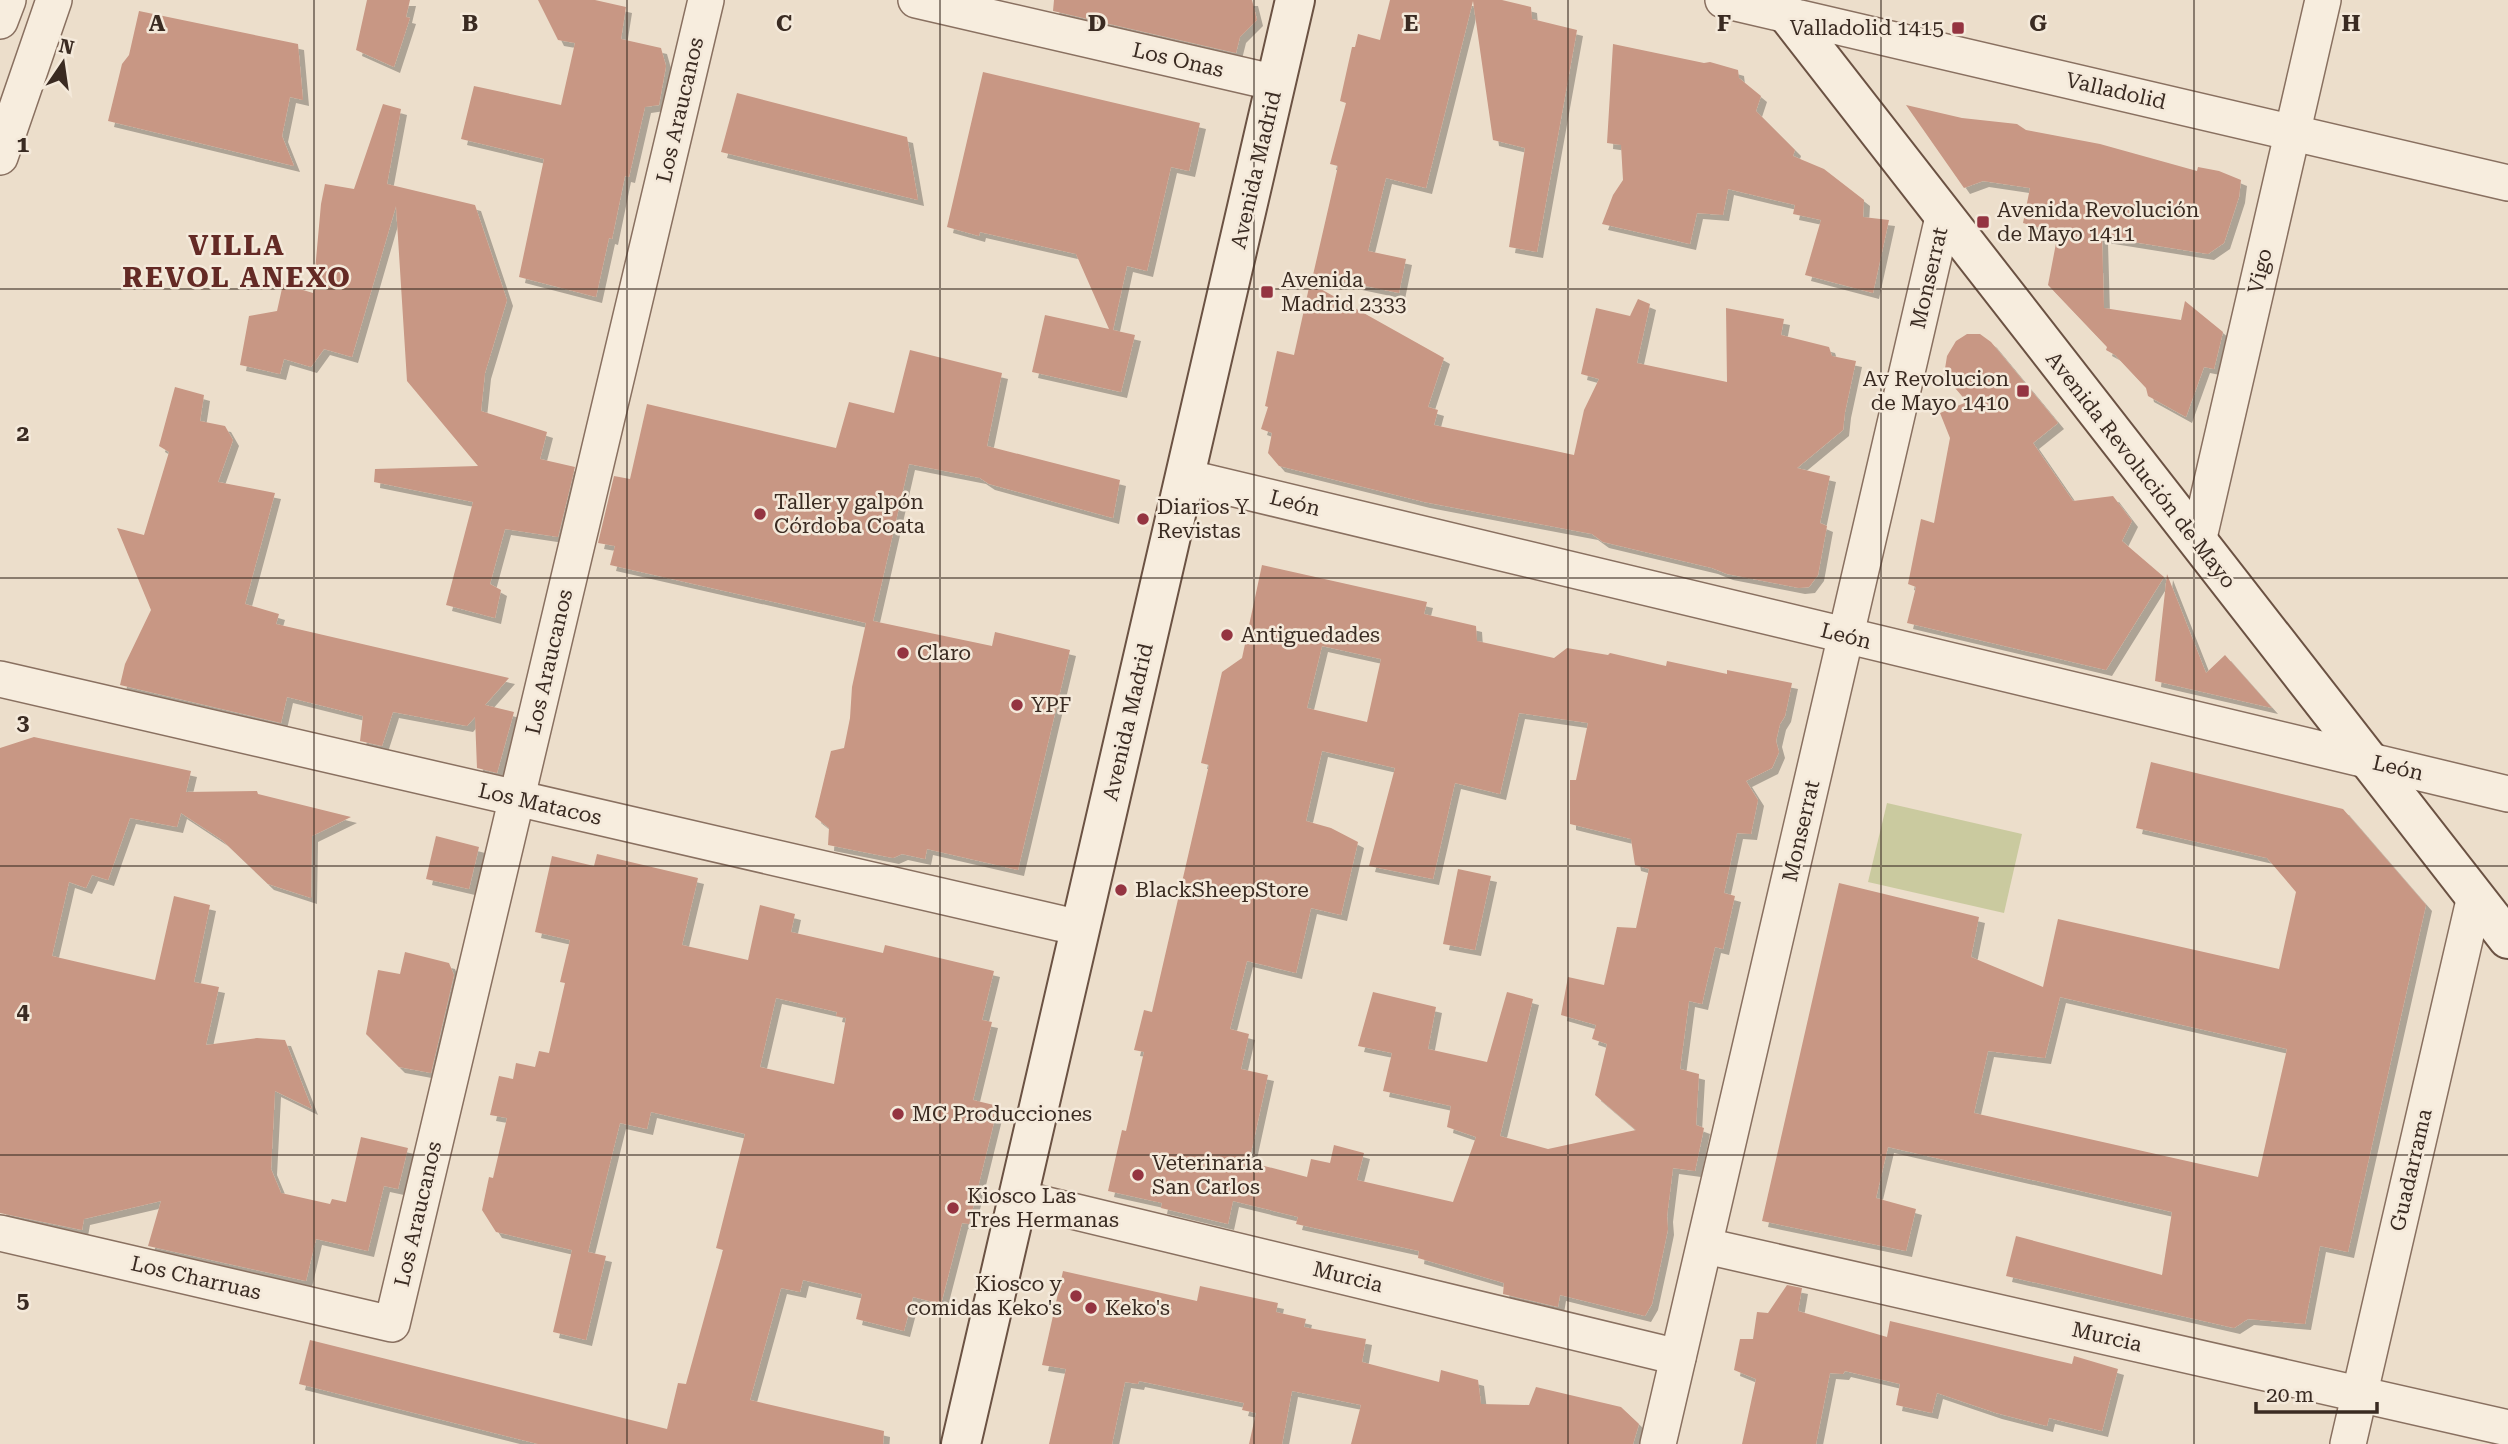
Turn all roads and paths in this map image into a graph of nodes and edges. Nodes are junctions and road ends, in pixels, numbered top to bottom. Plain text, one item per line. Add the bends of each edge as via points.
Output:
1 (8, 0) edge
2 (54, 0) edge
3 (706, 0) edge
4 (916, 0) edge
5 (1295, 0) edge
6 (1723, 0) edge
7 (2323, 0) edge
8 (1788, 5) edge
9 (0, 21) edge
10 (1276, 83) junction
11 (2292, 132) junction
12 (0, 157) edge
13 (2508, 183) edge
14 (1943, 217) junction
15 (1185, 477) junction
16 (2198, 542) junction
17 (1846, 636) junction
18 (0, 679) edge
19 (2369, 761) junction
20 (2508, 794) edge
21 (516, 799) junction
22 (2475, 897) junction
23 (1080, 928) junction
24 (2508, 939) edge
25 (1017, 1198) junction
26 (0, 1233) edge
27 (1706, 1246) junction
28 (392, 1324) joint
29 (1678, 1357) junction
30 (2360, 1394) junction
31 (2508, 1428) edge
32 (961, 1444) edge
33 (1658, 1444) edge
34 (2348, 1444) edge

1 - 9 street
2 - 12 street
3 - 21 street, Los Araucanos
4 - 10 street, Los Onas
5 - 10 main road, Avenida Madrid
6 - 8 street, Valladolid
7 - 11 street, Vigo
8 - 11 street, Valladolid
8 - 14 main road, Avenida Revolución de Mayo
10 - 15 main road, Avenida Madrid
11 - 13 street, Valladolid
11 - 16 street, Vigo
14 - 16 main road, Avenida Revolución de Mayo
14 - 17 street, Monserrat
15 - 17 street, León
15 - 23 main road, Avenida Madrid
16 - 19 main road, Avenida Revolución de Mayo
17 - 19 street, León
17 - 27 street, Monserrat
18 - 21 street, Los Matacos
19 - 20 street, León
19 - 22 main road, Avenida Revolución de Mayo
21 - 23 street, Los Matacos
21 - 28 street, Los Araucanos
22 - 24 main road, Avenida Revolución de Mayo
22 - 30 street, Guadarrama
23 - 25 main road, Avenida Madrid
25 - 29 street, Murcia
25 - 32 main road, Avenida Madrid
26 - 28 street, Los Charruas
27 - 29 street, Monserrat
27 - 30 street, Murcia
29 - 33 street, Monserrat
30 - 31 street, Murcia
30 - 34 street, Guadarrama

